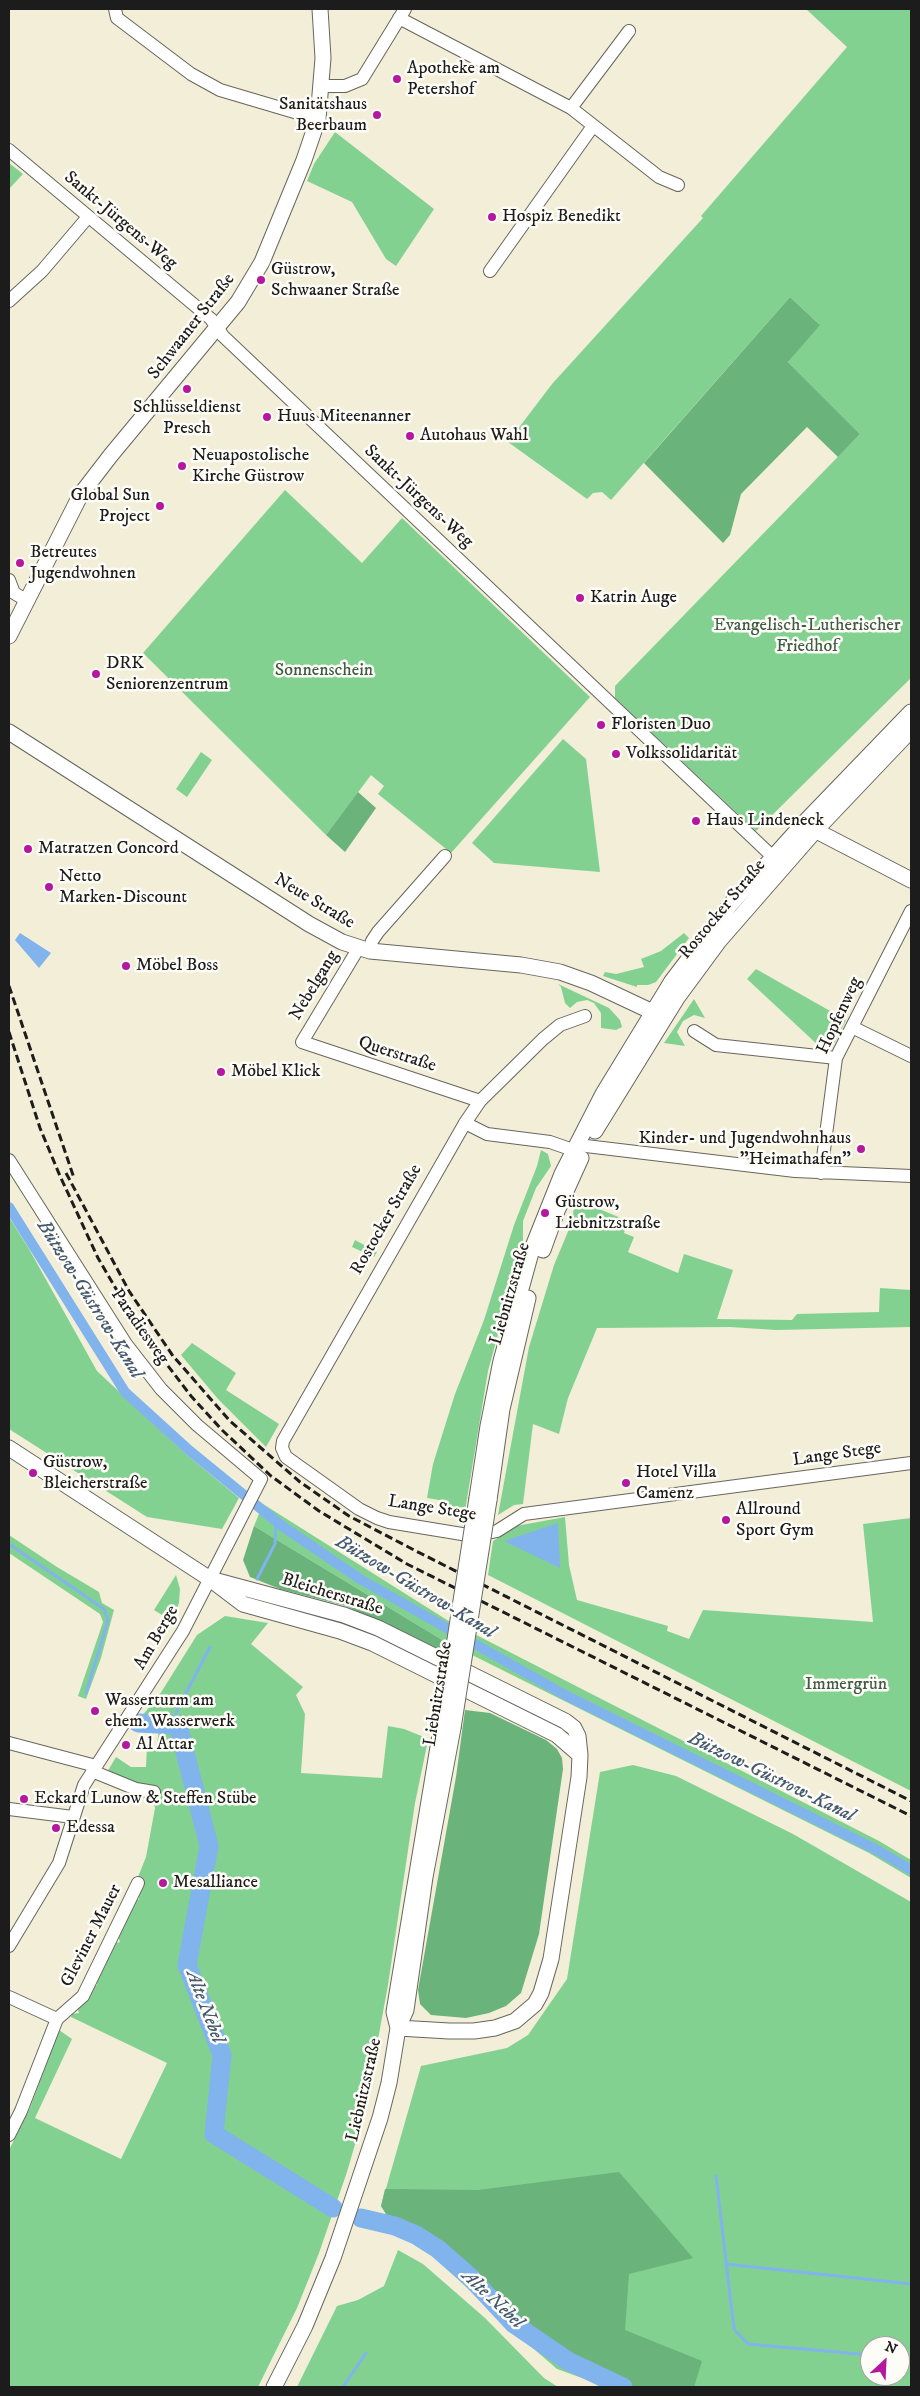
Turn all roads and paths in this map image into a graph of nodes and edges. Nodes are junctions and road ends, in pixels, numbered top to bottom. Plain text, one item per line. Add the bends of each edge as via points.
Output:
1 (115, 9) edge
2 (320, 9) edge
3 (402, 13) edge
4 (629, 31) dead end
5 (322, 86) junction
6 (571, 108) junction
7 (318, 119) junction
8 (593, 126) junction
9 (9, 150) edge
10 (678, 185) dead end
11 (88, 217) junction
12 (490, 271) dead end
13 (9, 301) edge
14 (217, 328) junction
15 (9, 580) edge
16 (26, 600) junction
17 (9, 636) edge
18 (911, 712) edge
19 (911, 730) edge
20 (9, 732) edge
21 (809, 828) junction
22 (445, 856) dead end
23 (773, 857) junction
24 (911, 880) edge
25 (911, 911) edge
26 (364, 950) junction
27 (658, 1014) junction
28 (585, 1016) dead end
29 (852, 1027) junction
30 (694, 1031) dead end
31 (302, 1042) joint
32 (911, 1056) edge
33 (836, 1058) junction
34 (480, 1101) junction
35 (465, 1123) junction
36 (580, 1148) junction
37 (9, 1160) edge
38 (822, 1172) junction
39 (911, 1176) edge
40 (9, 1448) edge
41 (286, 1457) joint
42 (911, 1463) edge
43 (254, 1492) joint
44 (210, 1578) junction
45 (9, 1744) edge
46 (94, 1768) junction
47 (154, 1792) dead end
48 (9, 1809) edge
49 (73, 1817) junction
50 (138, 1883) dead end
51 (9, 1946) edge
52 (9, 1997) edge
53 (57, 2019) junction
54 (398, 2028) junction
55 (9, 2136) edge
56 (274, 2387) edge

1 - 7 street via 117,18 192,74 220,90
2 - 5 main road, Schwaaner Straße
3 - 5 street via 362,79 345,86
3 - 6 street
4 - 6 street
5 - 7 main road, Schwaaner Straße
6 - 8 street
7 - 14 main road, Schwaaner Straße via 262,262 250,285
8 - 10 street via 659,177
8 - 12 street
9 - 11 street, Sankt-Jürgens-Weg
11 - 13 street via 42,271
11 - 14 street, Sankt-Jürgens-Weg via 211,319
14 - 16 main road, Schwaaner Straße via 82,494
14 - 23 street, Sankt-Jürgens-Weg
15 - 16 street via 14,593
16 - 17 main road, Schwaaner Straße
18 - 21 main road
19 - 21 main road
20 - 26 main road, Neue Straße via 309,924
21 - 23 main road, Rostocker Straße
21 - 24 main road
21 - 27 main road, Rostocker Straße
22 - 26 street, Nebelgang
23 - 27 main road, Rostocker Straße via 698,946
25 - 29 street, Hopfenweg
26 - 27 main road, Neue Straße via 521,965 560,972
26 - 31 street, Nebelgang
27 - 36 main road, Liebnitzstraße
28 - 34 street, Rostocker Straße via 560,1025
29 - 32 street
29 - 33 street, Hopfenweg
30 - 33 street via 716,1045
31 - 34 street, Querstraße
33 - 38 street, Hopfenweg
34 - 35 street, Rostocker Straße
35 - 36 street via 487,1134
35 - 41 street, Rostocker Straße via 283,1441
36 - 38 street
36 - 54 main road, Liebnitzstraße, bridge via 530,1292 483,1499 406,2010
37 - 43 street, Paradiesweg via 126,1344 161,1389 197,1425 261,1479
38 - 39 street
40 - 44 main road, Bleicherstraße
41 - 42 street, Lange Stege via 376,1518 474,1536 497,1531 524,1514
43 - 44 street, Am Berge
44 - 46 street, Am Berge via 178,1639
44 - 54 main road, Bleicherstraße via 243,1604 372,1643 557,1735 580,1755 551,1959 535,2004 515,2021 495,2028 474,2031
45 - 46 street
46 - 47 street via 136,1789
46 - 49 street, Am Berge
48 - 49 street
49 - 51 street, Am Berge via 59,1864
50 - 53 street, Gleviner Mauer via 83,1996
52 - 53 street
53 - 55 street, Gleviner Mauer
54 - 56 main road, Liebnitzstraße via 380,2118 346,2224 305,2326

